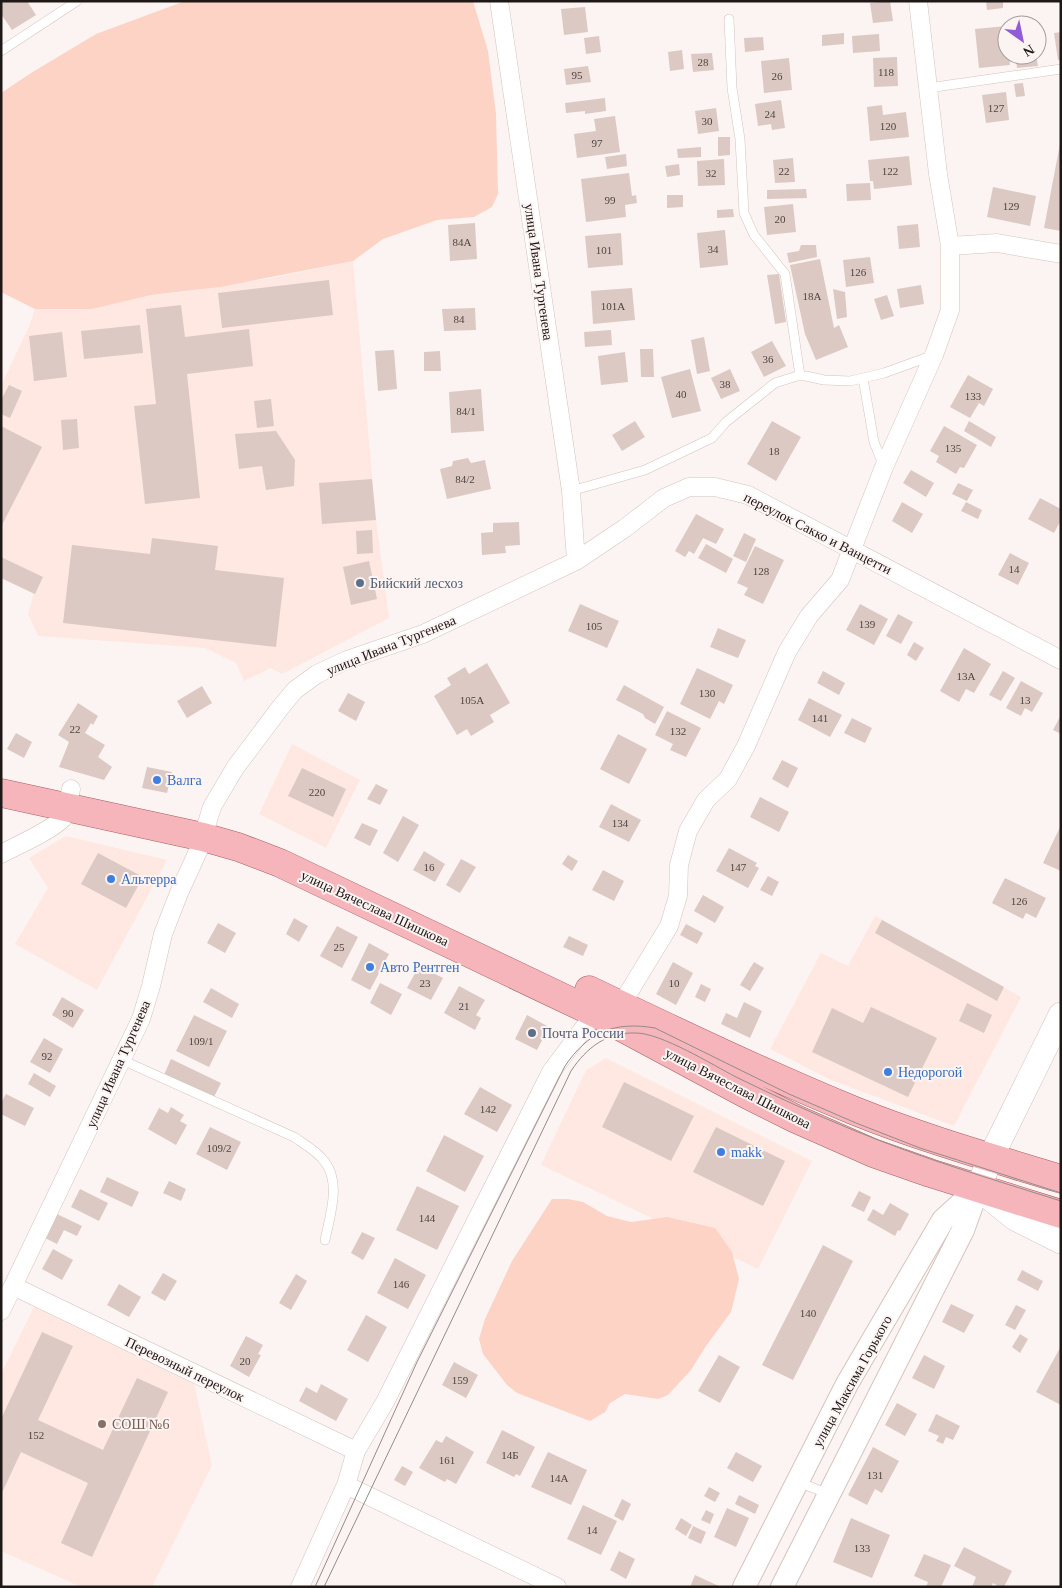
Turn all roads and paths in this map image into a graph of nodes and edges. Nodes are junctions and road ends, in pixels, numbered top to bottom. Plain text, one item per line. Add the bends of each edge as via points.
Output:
1 (77, 1) edge
2 (499, 1) edge
3 (918, 1) edge
4 (729, 19) dead end
5 (1, 51) edge
6 (1061, 69) edge
7 (928, 88) junction
8 (950, 246) junction
9 (1061, 254) edge
10 (934, 354) junction
11 (800, 376) junction
12 (862, 378) junction
13 (884, 467) junction
14 (571, 491) junction
15 (852, 549) junction
16 (576, 561) junction
17 (1061, 660) edge
18 (1, 775) edge
19 (1, 793) edge
20 (69, 798) junction
21 (205, 828) junction
22 (1, 854) edge
23 (621, 1005) junction
24 (595, 1013) junction
25 (1061, 1016) edge
26 (122, 1060) junction
27 (991, 1157) junction
28 (1061, 1179) edge
29 (978, 1188) junction
30 (1061, 1214) edge
31 (325, 1240) dead end
32 (1061, 1242) edge
33 (13, 1286) junction
34 (912, 1299) junction
35 (1, 1311) edge
36 (356, 1451) junction
37 (798, 1482) junction
38 (346, 1485) junction
39 (829, 1494) junction
40 (300, 1587) edge
41 (557, 1587) edge
42 (744, 1587) edge
43 (782, 1587) edge

1 - 5 lane
2 - 14 street, улица Ивана Тургенева
3 - 7 street
4 - 11 lane via 744,213 754,235 785,274
6 - 7 lane
7 - 8 street
8 - 9 street via 997,243
8 - 10 street via 950,310
10 - 12 lane
10 - 13 street
11 - 12 lane via 850,381
11 - 14 lane via 776,383 726,422 712,438 645,470
12 - 13 lane via 874,442
13 - 15 street
14 - 16 street, улица Ивана Тургенева
15 - 16 street, переулок Сакко и Ванцетти via 748,495 715,487 689,487 664,498
15 - 17 street, переулок Сакко и Ванцетти
15 - 23 street via 840,580 808,616 787,652 728,779 706,800 688,831 680,865 678,896 669,926
16 - 21 street, улица Ивана Тургенева via 423,634 346,660 317,674 295,690 280,708 223,788
18 - 20 main road, улица Вячеслава Шишкова
19 - 20 main road, улица Вячеслава Шишкова
20 - 21 main road, улица Вячеслава Шишкова
20 - 22 street via 62,819
21 - 23 main road, улица Вячеслава Шишкова via 244,829 287,846
21 - 24 main road, улица Вячеслава Шишкова via 238,847 280,863
21 - 26 street, улица Ивана Тургенева via 162,934 152,986
23 - 27 main road, улица Вячеслава Шишкова via 857,1111
24 - 29 main road, улица Вячеслава Шишкова via 796,1119 873,1153
24 - 36 street via 551,1072 385,1402
25 - 27 main road, улица Максима Горького
26 - 31 lane via 294,1137 312,1149 325,1162 331,1175 333,1191
26 - 33 street, улица Ивана Тургенева
27 - 28 main road, улица Вячеслава Шишкова
27 - 29 main road, улица Максима Горького
29 - 30 main road, улица Вячеслава Шишкова
29 - 32 main road via 1015,1218
29 - 34 street, улица Максима Горького via 963,1230
33 - 35 street, улица Ивана Тургенева
33 - 36 street, Перевозный переулок
34 - 37 street, улица Максима Горького via 847,1384
34 - 39 street, улица Максима Горького
36 - 38 street
37 - 39 lane
37 - 42 street, улица Максима Горького
38 - 40 street
38 - 41 street
39 - 43 street, улица Максима Горького

